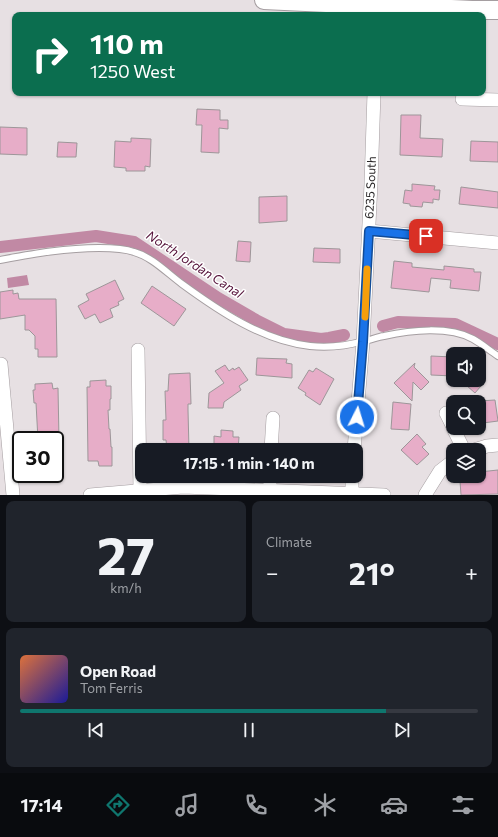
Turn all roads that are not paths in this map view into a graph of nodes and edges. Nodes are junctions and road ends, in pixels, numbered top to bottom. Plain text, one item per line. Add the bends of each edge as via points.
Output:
1 (264, 0) edge
2 (376, 7) edge
3 (498, 10) edge
4 (374, 96) edge
5 (462, 99) dead end
6 (498, 100) edge
7 (369, 231) junction
8 (498, 243) edge
9 (0, 260) edge
10 (363, 342) junction
11 (138, 350) dead end
12 (498, 356) edge
13 (1, 364) dead end
14 (273, 418) dead end
15 (272, 443) edge
16 (355, 443) edge
17 (498, 445) edge
18 (486, 446) edge
19 (446, 466) edge
20 (270, 483) edge
21 (352, 483) edge
22 (140, 490) junction
23 (270, 490) junction
24 (352, 494) edge
25 (13, 495) edge
26 (90, 495) edge
27 (384, 495) edge
28 (424, 495) edge

1 - 2 street
2 - 3 street
4 - 7 street, 6235 South
5 - 6 street
7 - 8 street
7 - 10 street, 6235 South
9 - 10 lane via 76,248 134,251 146,256 228,316 263,333 310,346 338,346
10 - 12 lane via 384,336 441,330 472,339
10 - 16 street, 6235 South
11 - 22 street
13 - 25 street
14 - 15 street
17 - 18 street
19 - 28 street
20 - 23 street
21 - 24 street
22 - 23 street via 183,487
22 - 26 street
23 - 24 street
24 - 27 street

